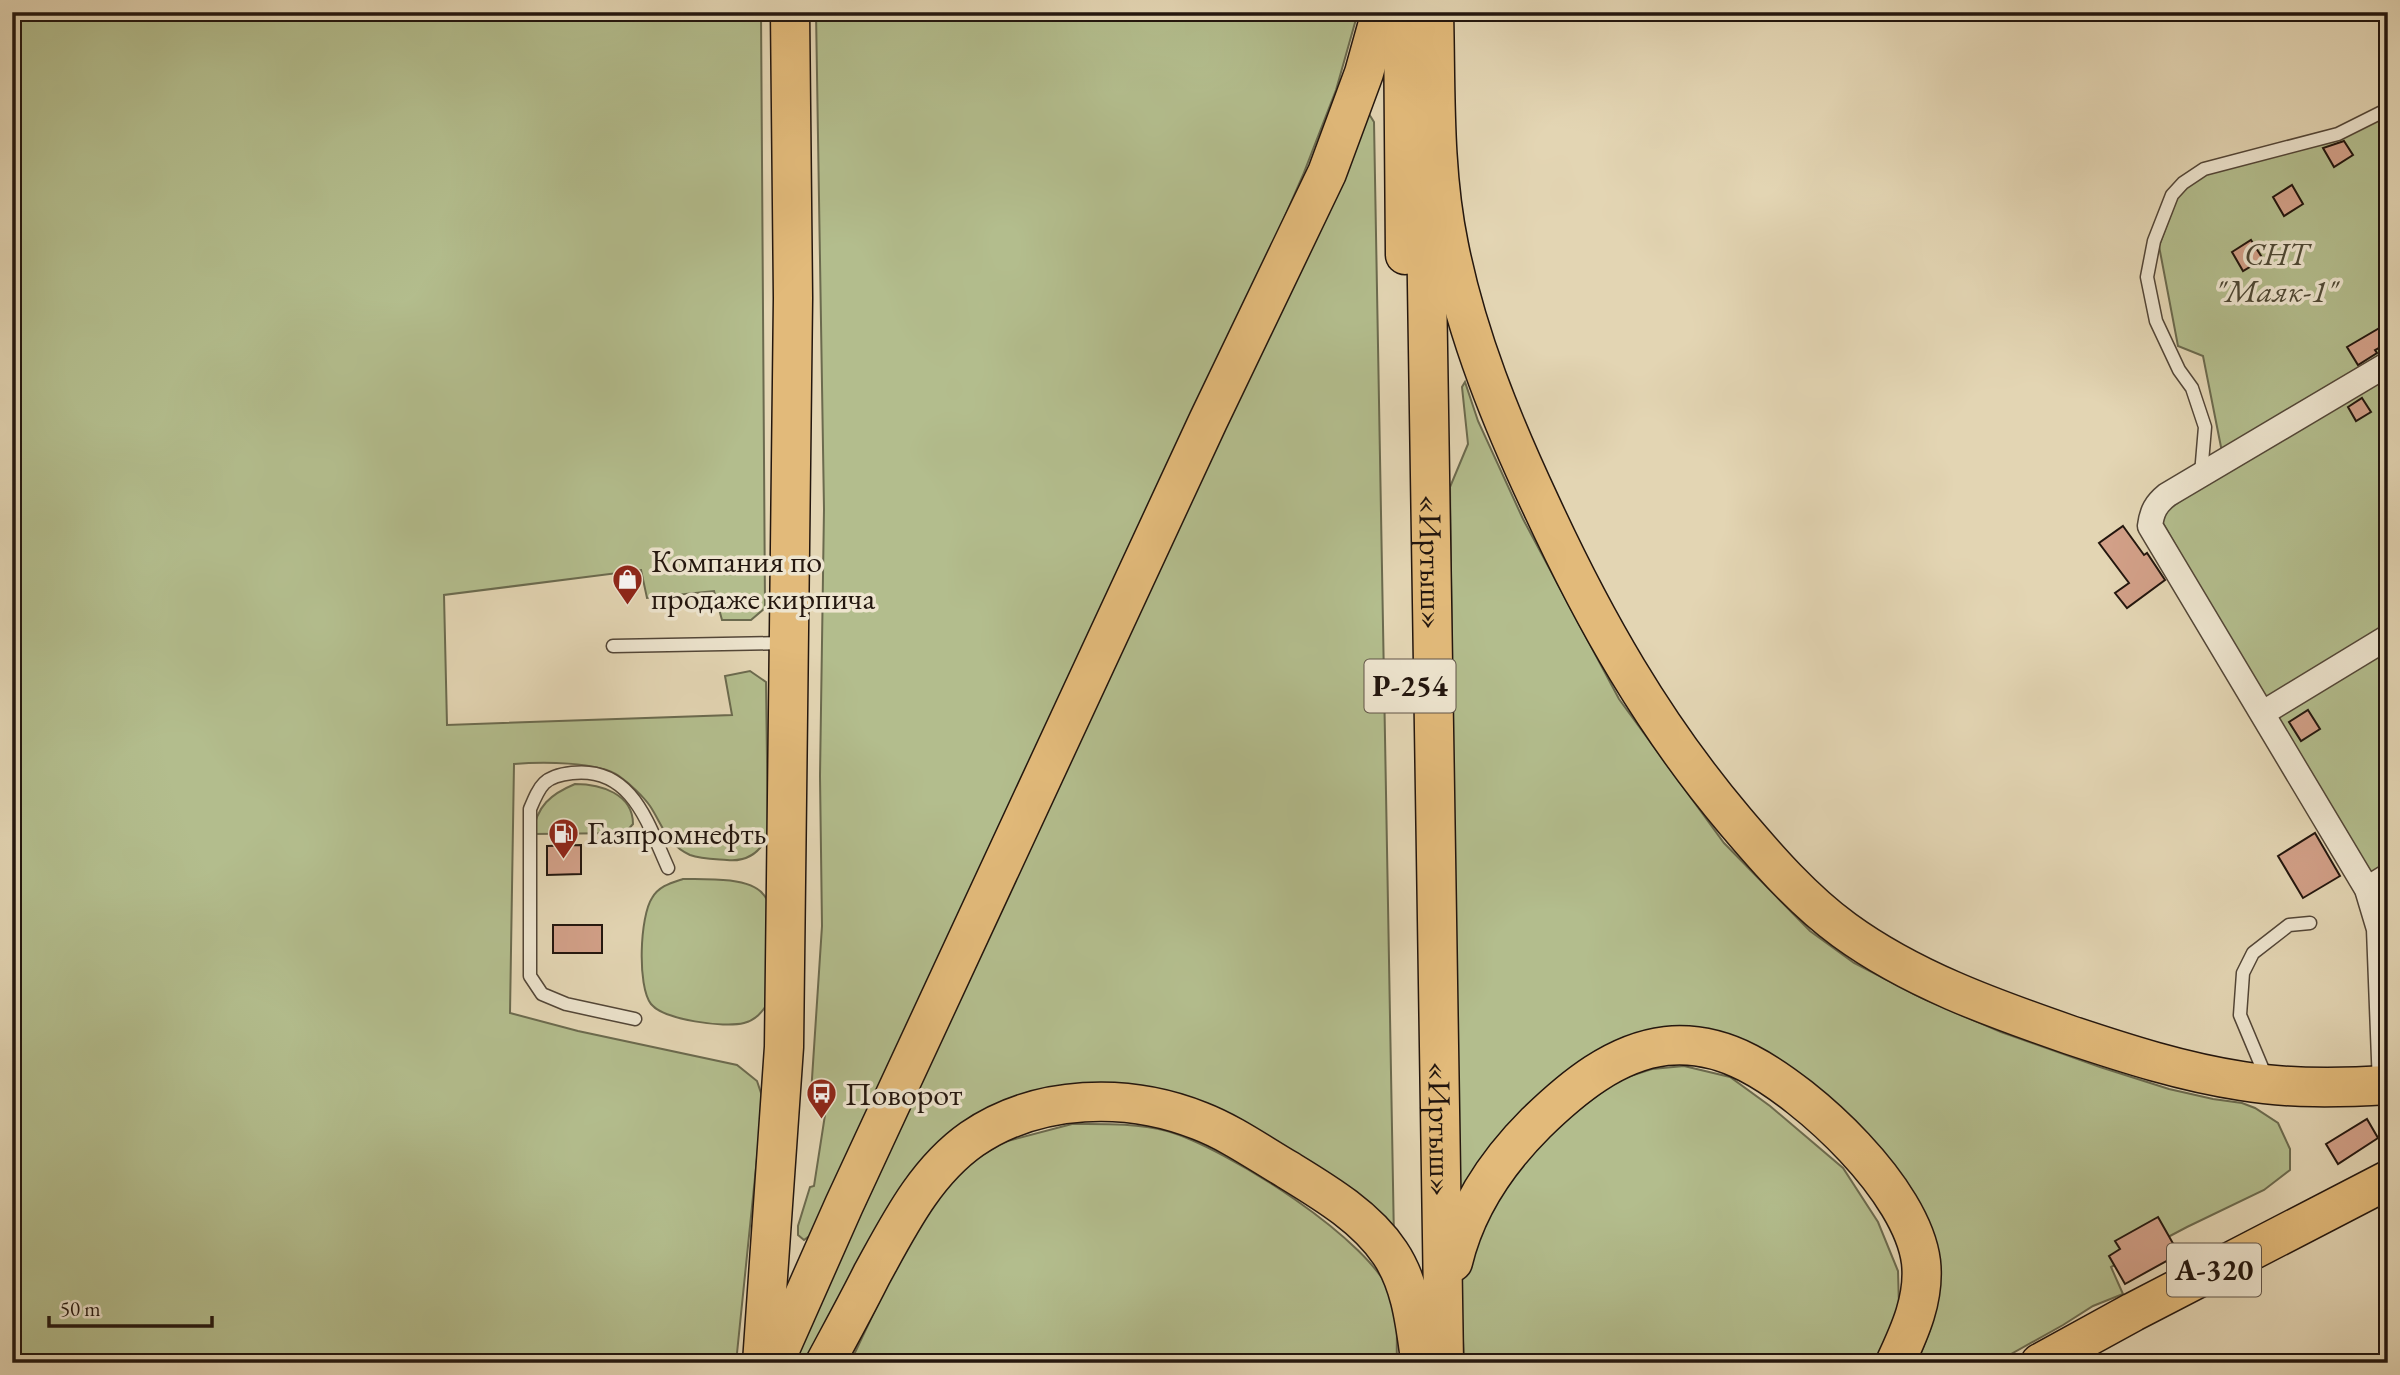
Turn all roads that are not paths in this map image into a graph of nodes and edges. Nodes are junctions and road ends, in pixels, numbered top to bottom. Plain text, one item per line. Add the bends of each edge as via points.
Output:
1 (790, 12) edge
2 (1381, 12) edge
3 (1403, 12) edge
4 (1422, 12) edge
5 (1434, 12) edge
6 (2388, 109) edge
7 (2388, 364) edge
8 (2201, 475) junction
9 (2388, 637) edge
10 (788, 643) junction
11 (613, 646) dead end
12 (2263, 713) junction
13 (668, 868) dead end
14 (2388, 876) edge
15 (2367, 889) junction
16 (2310, 923) dead end
17 (2384, 937) edge
18 (635, 1019) dead end
19 (2268, 1084) junction
20 (2386, 1085) edge
21 (2388, 1180) edge
22 (2388, 1186) edge
23 (1432, 1354) edge
24 (762, 1363) edge
25 (774, 1363) edge
26 (825, 1363) edge
27 (1895, 1363) edge
28 (2040, 1363) edge
29 (2092, 1363) edge

1 - 10 main road via 793,298
2 - 25 main road via 1364,74 1327,173
3 - 23 main road, «Иртыш» / Р-254 via 1409,663
4 - 23 main road, «Иртыш» / Р-254
5 - 19 main road via 1438,183 1452,259 1479,355 1525,472 1587,602 1652,712 1713,795 1816,908 1909,970 1993,1007 2128,1054 2202,1074
6 - 8 lane via 2338,134 2204,169 2172,195 2154,241 2147,277 2156,321 2192,388 2205,427
7 - 8 street
8 - 12 street via 2157,503 2150,526
9 - 12 street
10 - 11 lane
10 - 24 main road via 784,1046
12 - 15 street
13 - 18 lane via 639,805 615,780 583,772 554,775 538,790 530,809 530,976 542,994 566,1004
14 - 15 street
15 - 17 street
16 - 19 lane via 2290,925 2253,953 2243,973 2240,1015
17 - 20 street
19 - 20 main road
21 - 28 main road, А-320
22 - 29 main road, А-320
23 - 26 main road via 1415,1322 1399,1268 1377,1237 1321,1190 1203,1122 1155,1106 1094,1101 1016,1117 971,1140 951,1157 901,1223
23 - 27 main road via 1457,1244 1467,1217 1504,1158 1554,1106 1599,1071 1641,1052 1684,1045 1724,1053 1769,1075 1849,1142 1891,1192 1916,1239 1921,1262 1917,1310

